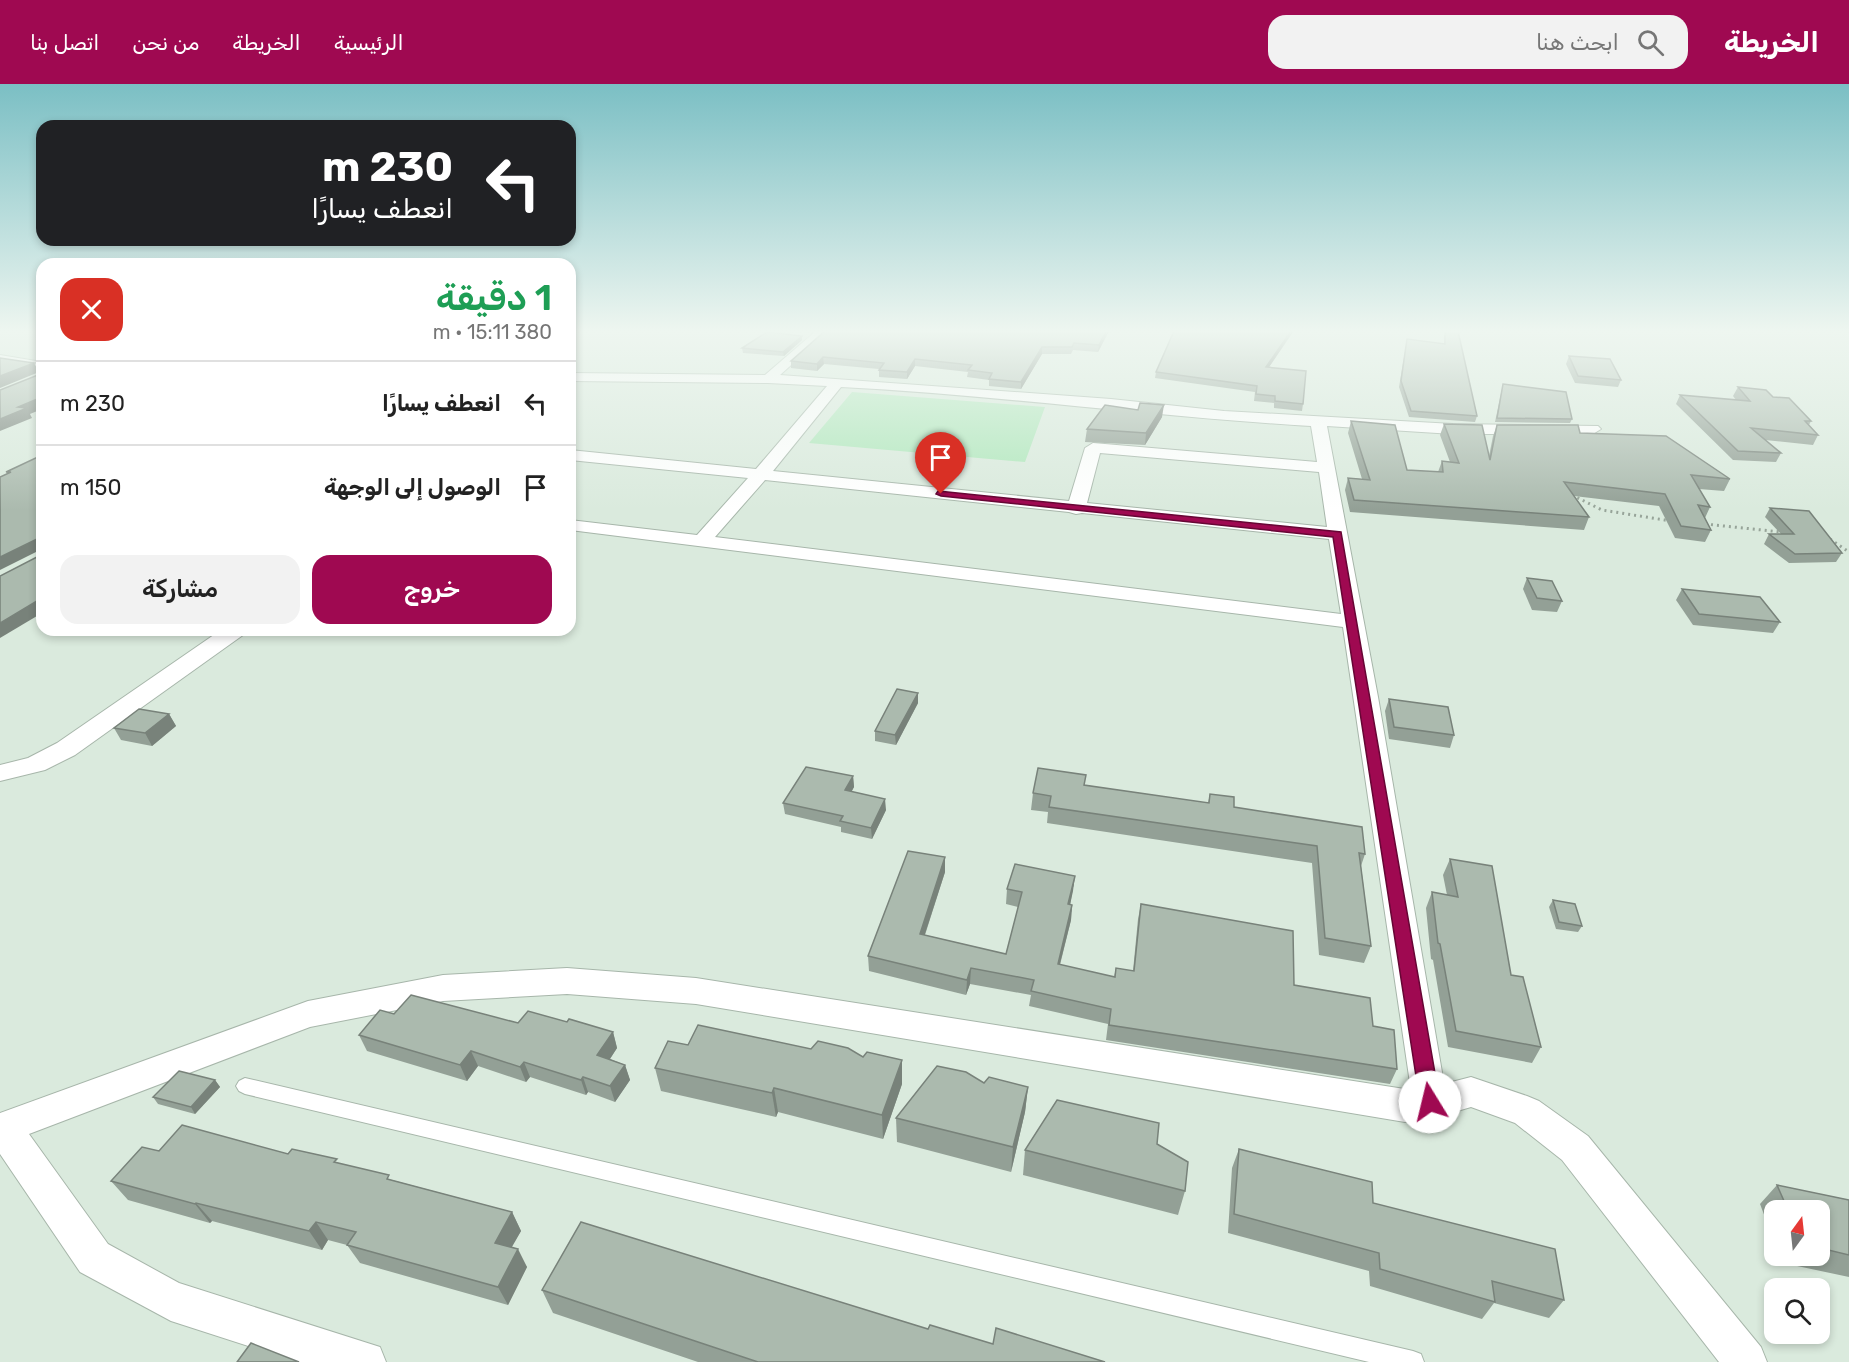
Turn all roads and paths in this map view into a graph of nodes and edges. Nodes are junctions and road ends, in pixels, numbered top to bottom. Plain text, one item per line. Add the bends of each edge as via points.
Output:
1 (831, 391) edge
2 (942, 391) edge
3 (1318, 422) junction
4 (1593, 429) dead end
5 (576, 456) edge
6 (1326, 468) junction
7 (762, 473) junction
8 (1567, 492) edge
9 (1076, 509) junction
10 (1673, 521) edge
11 (1697, 524) edge
12 (576, 526) edge
13 (1789, 532) edge
14 (1338, 534) junction
15 (1824, 536) edge
16 (701, 542) junction
17 (1849, 552) edge
18 (1353, 622) junction
19 (226, 636) edge
20 (0, 774) edge
21 (245, 1086) dead end
22 (1430, 1102) junction
23 (2, 1128) edge
24 (365, 1362) edge
25 (1413, 1362) edge
26 (1746, 1362) edge

1 - 7 street
2 - 3 street
3 - 4 street via 1453,429
3 - 6 street
5 - 7 street
6 - 9 street via 1093,448
6 - 14 street
7 - 9 street
7 - 16 street
8 - 10 path via 1602,510
9 - 14 street
11 - 13 path
12 - 16 street
14 - 18 street
15 - 17 path
16 - 18 street
18 - 22 street
19 - 20 street via 66,749 36,764
21 - 25 lane
22 - 23 street via 1405,1106 696,992 567,981 443,988 308,1014
22 - 26 street via 1471,1092 1527,1112 1575,1148
23 - 24 street via 94,1258 171,1301

